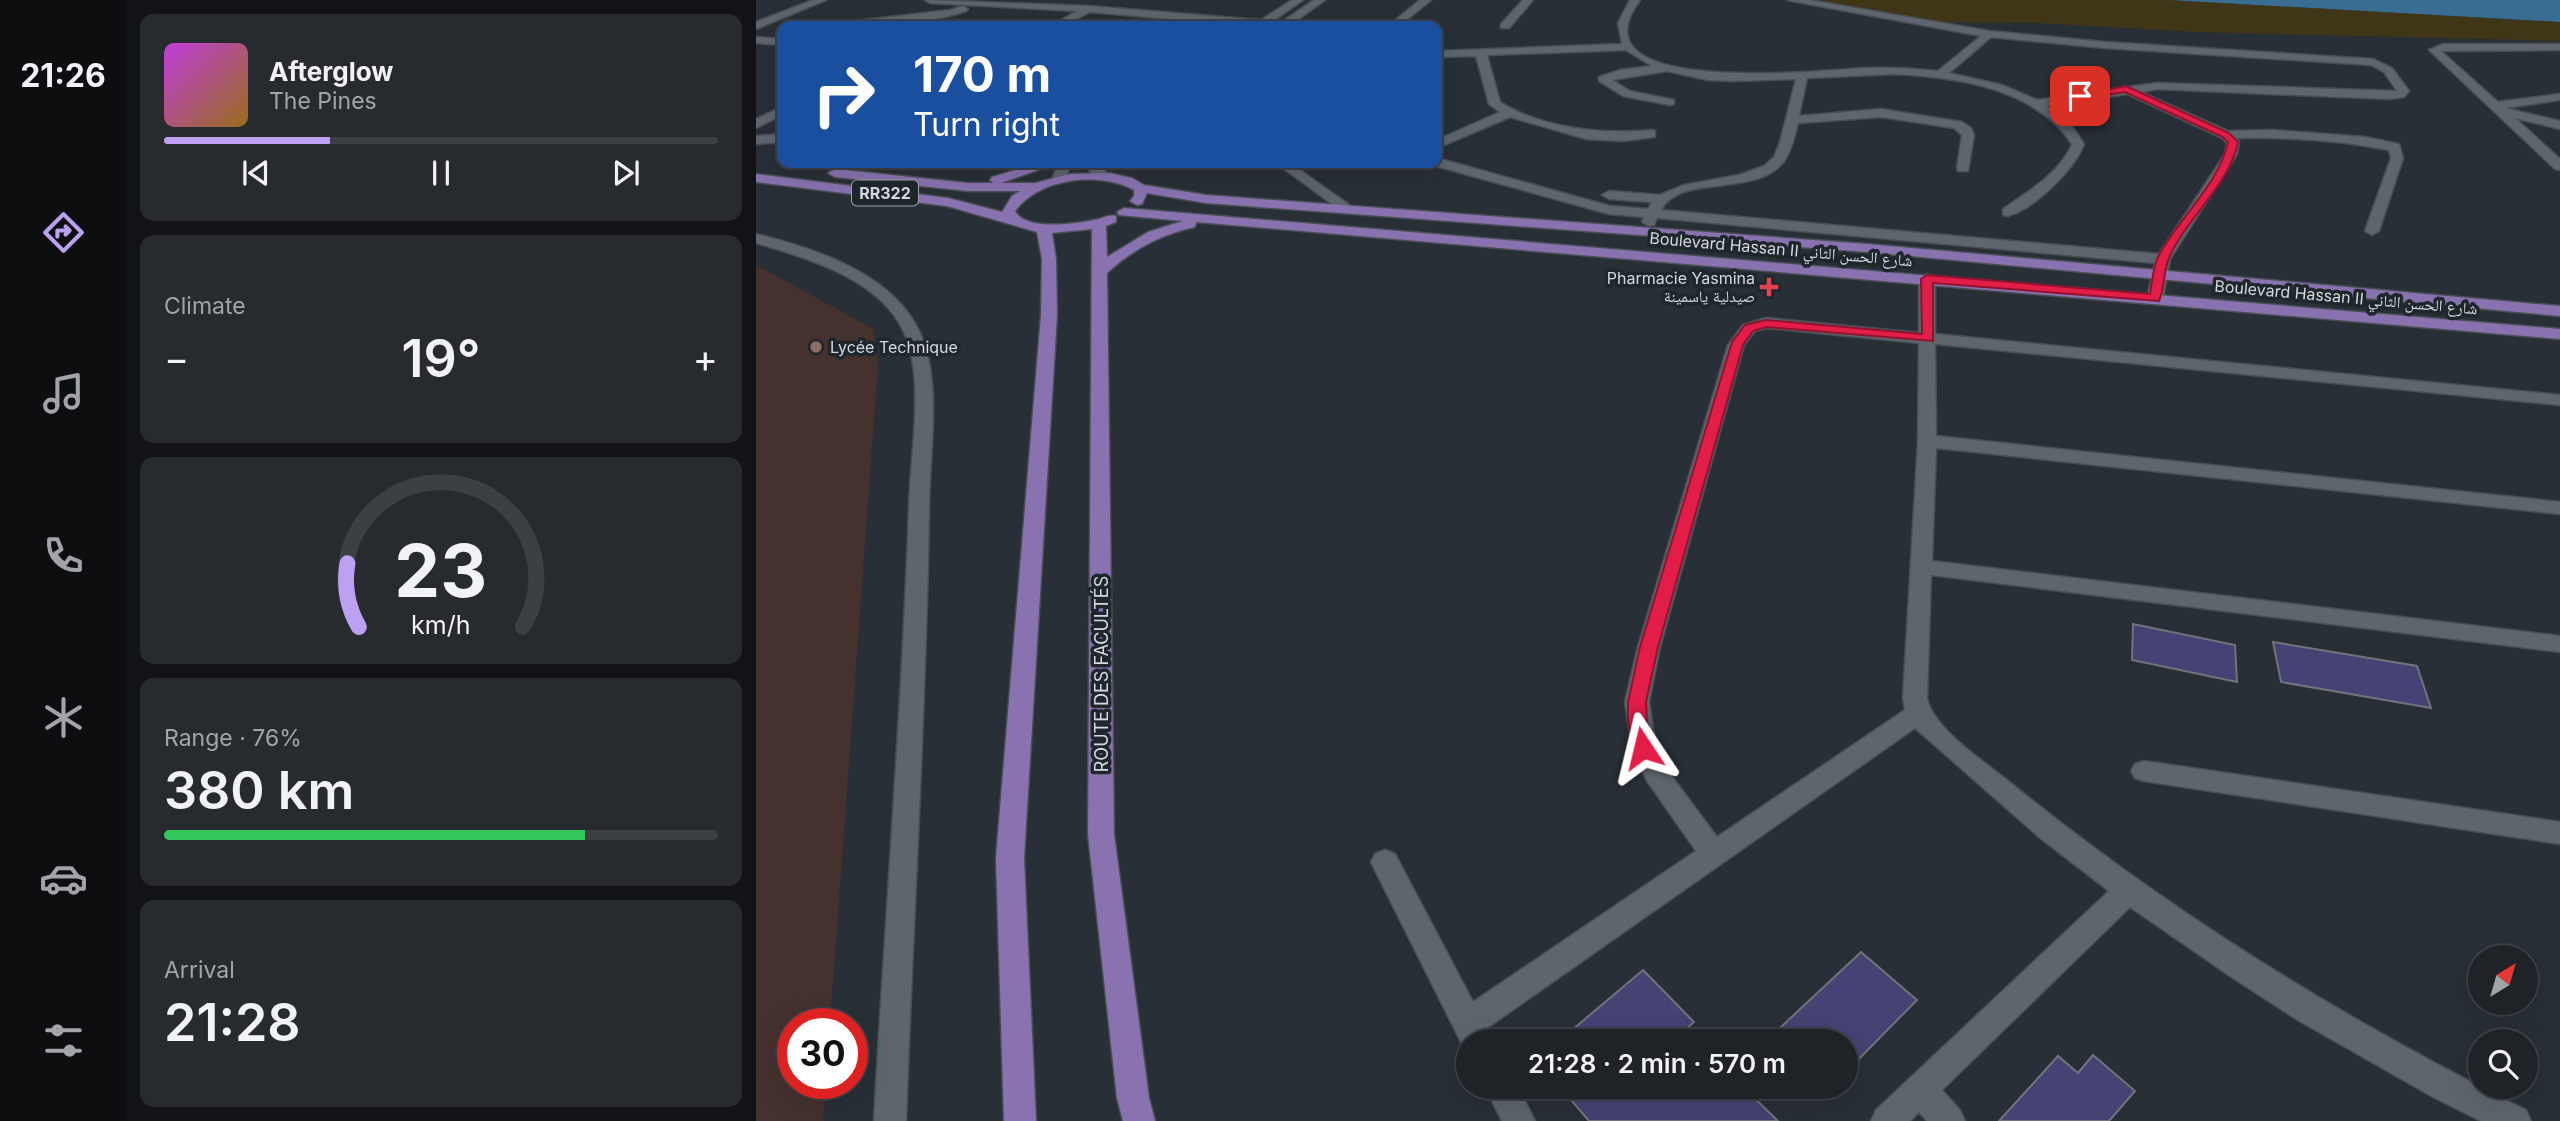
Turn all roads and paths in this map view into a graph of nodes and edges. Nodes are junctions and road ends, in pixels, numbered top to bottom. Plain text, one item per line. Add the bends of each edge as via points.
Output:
1 (821, 0) edge
2 (930, 0) edge
3 (1298, 0) edge
4 (1320, 0) edge
5 (1426, 0) edge
6 (1528, 0) edge
7 (1635, 0) edge
8 (1792, 0) edge
9 (988, 1) edge
10 (1089, 9) junction
11 (952, 13) junction
12 (1174, 16) junction
13 (882, 21) edge
14 (949, 21) edge
15 (1066, 21) edge
16 (1164, 21) edge
17 (1228, 21) edge
18 (1266, 21) edge
19 (1290, 21) edge
20 (1399, 21) edge
21 (756, 26) edge
22 (1505, 26) dead end
23 (1989, 34) junction
24 (756, 40) edge
25 (777, 41) edge
26 (1627, 47) junction
27 (2560, 47) edge
28 (1481, 53) junction
29 (1442, 54) edge
30 (1667, 68) junction
31 (1940, 75) junction
32 (1802, 76) junction
33 (2126, 89) junction
34 (2560, 97) edge
35 (1670, 102) dead end
36 (2034, 104) junction
37 (2499, 109) junction
38 (1509, 113) junction
39 (777, 114) edge
40 (1790, 120) junction
41 (756, 124) edge
42 (2560, 125) edge
43 (1651, 134) dead end
44 (2226, 135) junction
45 (777, 138) edge
46 (756, 139) edge
47 (1442, 142) edge
48 (1442, 163) edge
49 (756, 164) edge
50 (777, 166) edge
51 (2560, 166) edge
52 (1037, 168) edge
53 (1063, 168) edge
54 (1095, 168) edge
55 (1289, 168) edge
56 (1964, 168) dead end
57 (824, 171) dead end
58 (1102, 176) junction
59 (756, 178) edge
60 (1059, 180) junction
61 (1039, 186) junction
62 (968, 187) junction
63 (1140, 188) junction
64 (1543, 192) junction
65 (1662, 199) junction
66 (1348, 209) junction
67 (1124, 212) junction
68 (2008, 212) dead end
69 (1653, 213) junction
70 (1012, 219) junction
71 (1217, 220) junction
72 (1099, 224) junction
73 (1044, 229) junction
74 (1645, 230) junction
75 (2372, 231) dead end
76 (756, 238) edge
77 (2163, 259) junction
78 (1100, 271) junction
79 (2159, 275) junction
80 (1927, 279) junction
81 (2155, 298) junction
82 (2560, 311) edge
83 (2560, 334) edge
84 (1928, 338) junction
85 (2560, 400) edge
86 (1927, 440) junction
87 (2560, 508) edge
88 (1922, 567) junction
89 (2560, 644) edge
90 (1918, 713) junction
91 (2144, 771) dead end
92 (2560, 832) edge
93 (1713, 853) junction
94 (1385, 862) dead end
95 (2128, 891) junction
96 (1470, 1029) edge
97 (1477, 1029) edge
98 (1920, 1090) junction
99 (1508, 1099) edge
100 (890, 1121) edge
101 (1020, 1121) edge
102 (1139, 1121) edge
103 (1520, 1121) edge
104 (1887, 1121) edge
105 (1949, 1121) edge
106 (2515, 1121) edge

1 - 21 street
2 - 9 street
3 - 18 street
4 - 19 street
5 - 20 street
6 - 22 street
7 - 26 street via 1623,22
8 - 23 street
9 - 10 street
9 - 11 street
10 - 12 street
10 - 15 street
11 - 13 street
11 - 14 street
12 - 16 street
12 - 17 street
23 - 31 street
23 - 33 street via 2370,62 2388,70 2403,91 2389,96 2157,86
24 - 25 street
26 - 28 street
26 - 30 street
27 - 37 street via 2434,50
28 - 29 street
28 - 38 street via 1495,104
30 - 32 street via 1728,78
30 - 35 street via 1603,79 1627,94
31 - 32 street via 1869,71
31 - 36 street via 1994,86
32 - 40 street
33 - 36 street
33 - 44 street
34 - 37 street
36 - 68 street via 2061,122 2078,144 2071,159
37 - 42 street
37 - 51 street
38 - 43 street via 1586,135
38 - 47 street
39 - 41 street
40 - 56 street via 1881,113 1958,125 1968,135
40 - 65 street via 1786,143 1774,165
44 - 75 street via 2272,134 2393,145 2397,158
44 - 77 street via 2233,142 2231,153
45 - 46 street
48 - 64 street
49 - 50 main road
52 - 62 main road
53 - 60 street
54 - 58 street
55 - 66 street
57 - 62 main road, RR322
58 - 60 main road, RR322
58 - 63 main road, RR322
59 - 70 main road, RR322 via 911,196
60 - 61 main road, RR322
61 - 62 main road, RR322
61 - 70 main road, RR322 via 1012,203 1008,212
63 - 66 main road, Boulevard Hassan II شارع الحسن الثاني / RR322 via 1206,199
63 - 67 main road via 1136,204
64 - 65 street
64 - 69 street via 1609,210
65 - 69 street
66 - 74 main road, Boulevard Hassan II شارع الحسن الثاني / RR322
67 - 71 main road, Boulevard Hassan II شارع الحسن الثاني
67 - 72 main road, RR322
69 - 74 street
69 - 77 street
70 - 73 main road, RR322
71 - 78 main road via 1153,234
71 - 80 main road, Boulevard Hassan II شارع الحسن الثاني
72 - 73 main road, RR322
72 - 78 main road, ROUTE DES FACULTÉS
73 - 101 main road via 1049,315 1010,858
74 - 79 main road, Boulevard Hassan II شارع الحسن الثاني / RR322
76 - 100 street via 856,276 887,299 911,329 921,369 916,604
77 - 79 street
78 - 102 main road, ROUTE DES FACULTÉS via 1101,834
79 - 81 street
79 - 82 main road, Boulevard Hassan II شارع الحسن الثاني / RR322
80 - 81 main road, Boulevard Hassan II شارع الحسن الثاني
80 - 84 street
81 - 83 main road, Boulevard Hassan II شارع الحسن الثاني
84 - 85 street
84 - 86 street
84 - 93 street via 1766,323 1749,328 1736,345 1637,702 1643,748 1660,780
86 - 87 street
86 - 88 street
88 - 89 street
88 - 90 street
90 - 93 street
90 - 95 street via 2052,834
91 - 92 street
93 - 97 street
94 - 96 street
95 - 98 street
95 - 106 street via 2254,976 2438,1084
98 - 104 street
98 - 105 street
99 - 103 street

